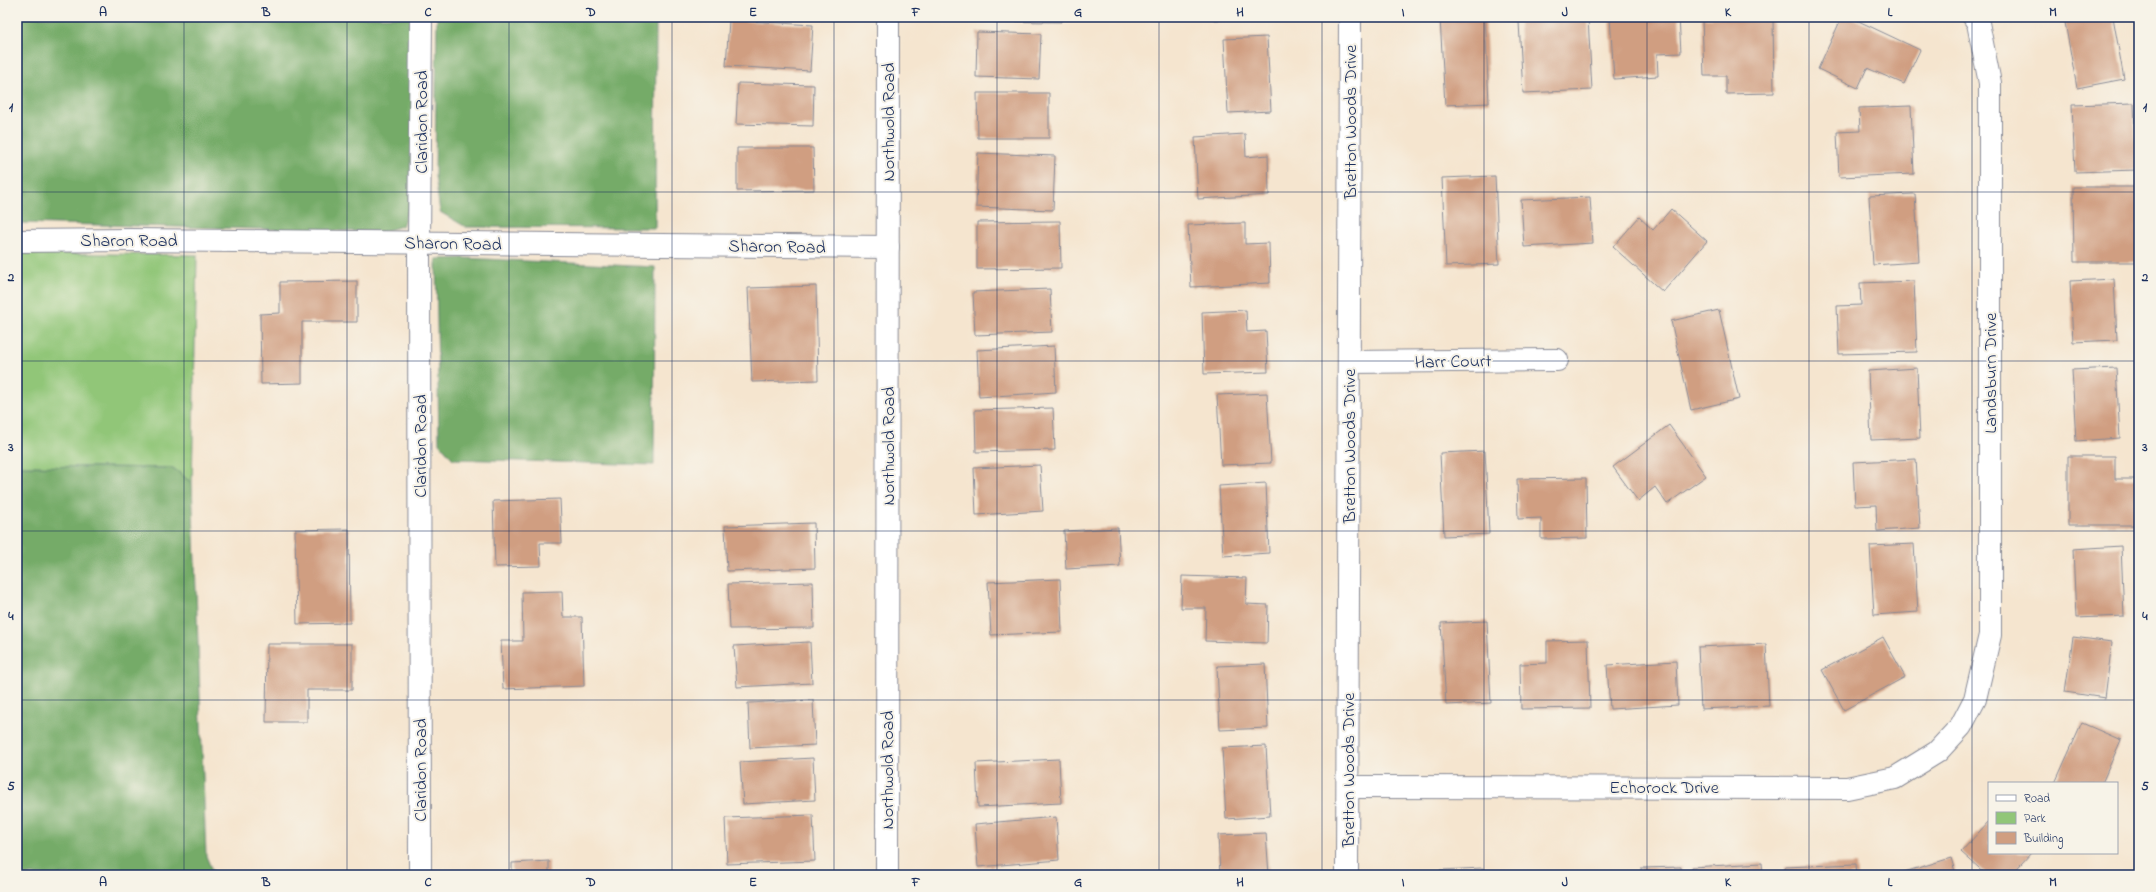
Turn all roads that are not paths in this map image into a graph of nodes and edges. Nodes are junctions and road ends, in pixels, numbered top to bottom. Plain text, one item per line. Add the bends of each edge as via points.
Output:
1 (421, 17) edge
2 (888, 17) edge
3 (1350, 17) edge
4 (1974, 17) edge
5 (17, 241) edge
6 (419, 242) junction
7 (888, 247) junction
8 (1557, 360) dead end
9 (1349, 362) junction
10 (1961, 726) joint
11 (1348, 787) junction
12 (420, 875) edge
13 (887, 875) edge
14 (1347, 875) edge

1 - 6 street, Claridon Road
2 - 7 street, Northwold Road
3 - 9 street, Bretton Woods Drive
4 - 10 street, Landsburn Drive via 1978,23 1990,83 1990,635 1975,699
5 - 6 street, Sharon Road
6 - 7 street, Sharon Road
6 - 12 street, Claridon Road
7 - 13 street, Northwold Road
8 - 9 street, Harr Court
9 - 11 street, Bretton Woods Drive
10 - 11 street, Echorock Drive via 1937,752 1895,778 1847,788
11 - 14 street, Bretton Woods Drive

